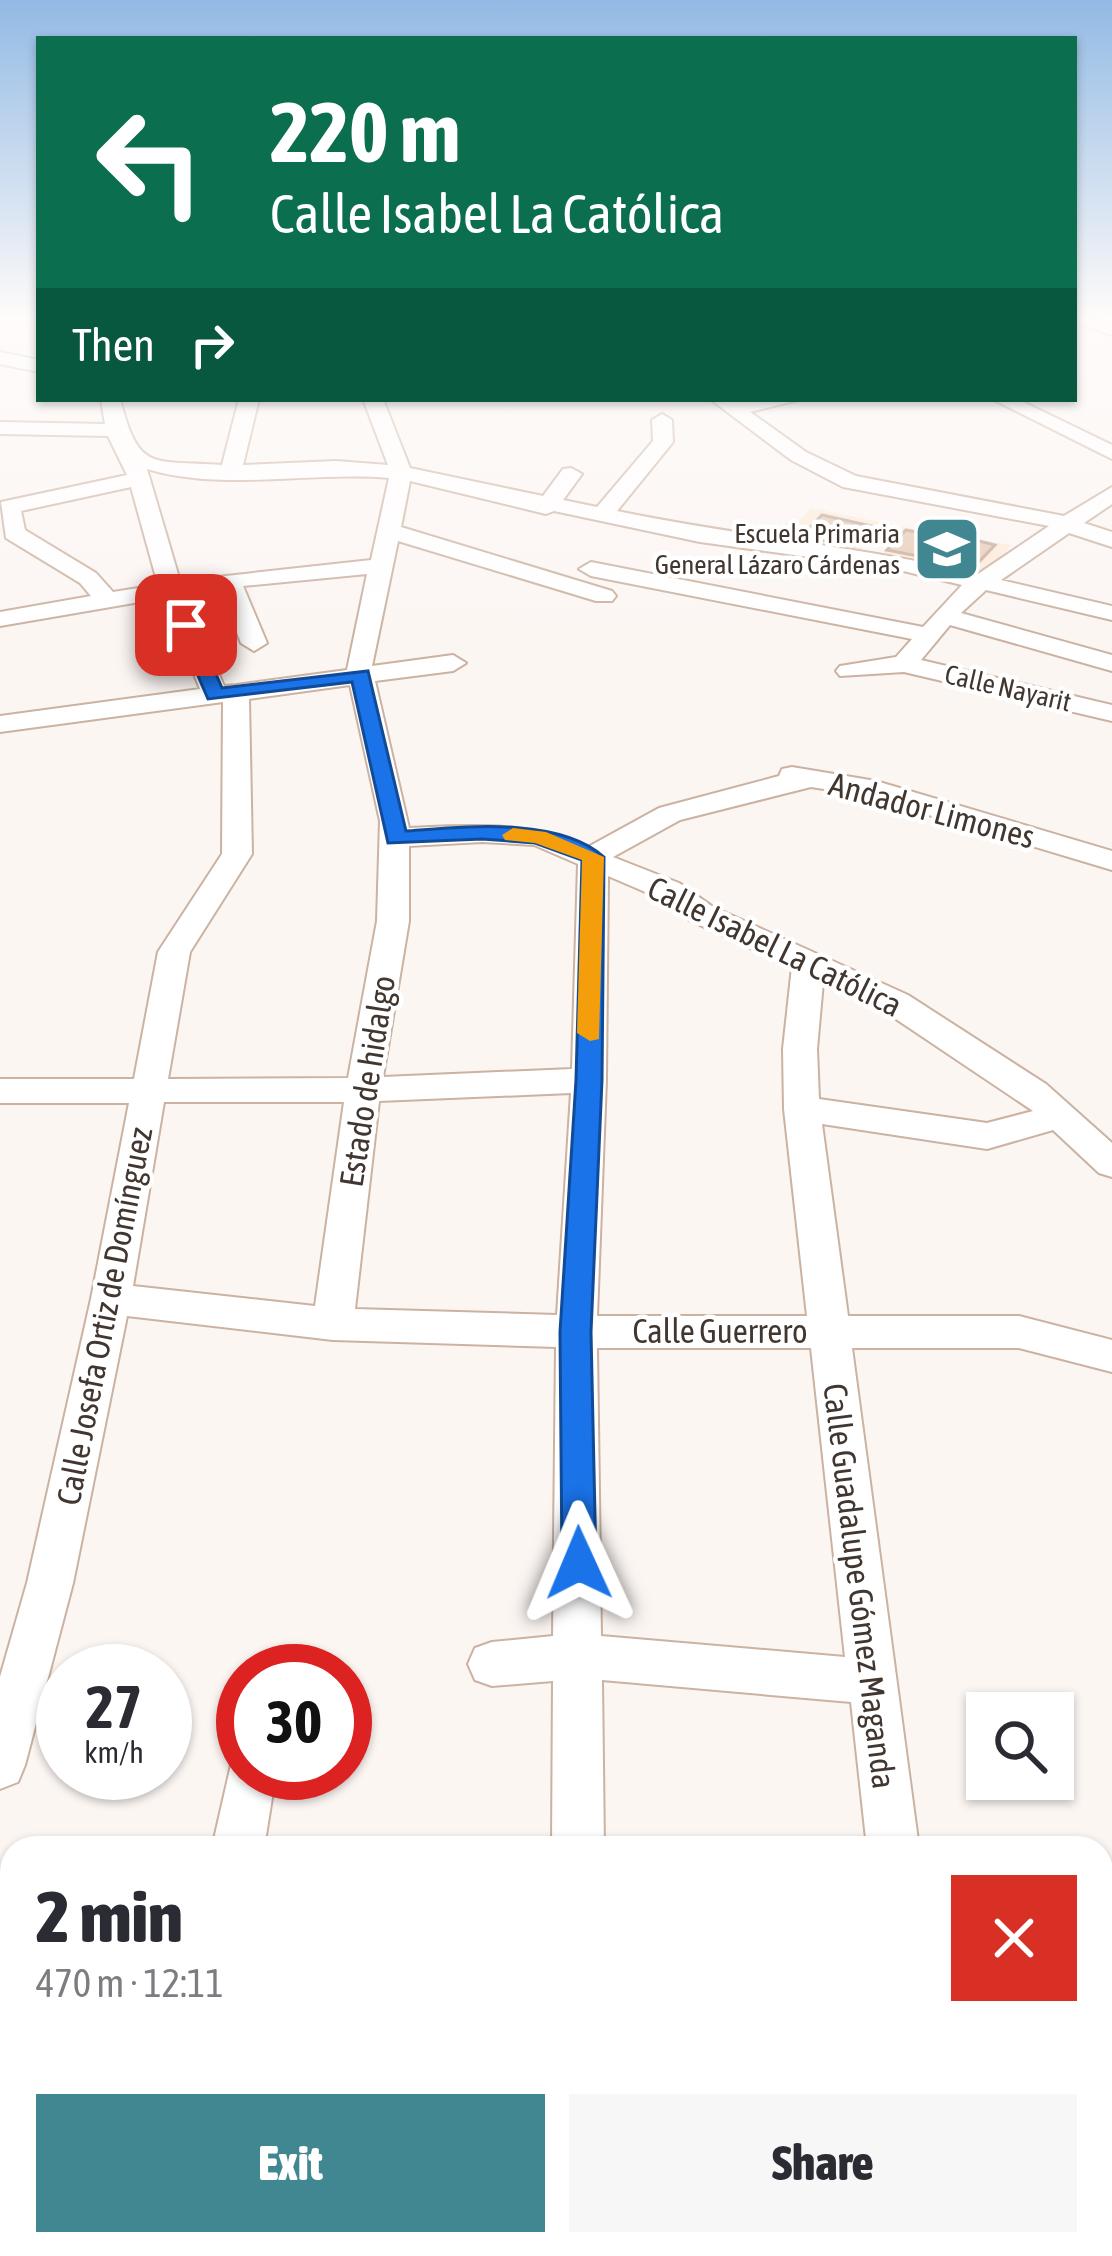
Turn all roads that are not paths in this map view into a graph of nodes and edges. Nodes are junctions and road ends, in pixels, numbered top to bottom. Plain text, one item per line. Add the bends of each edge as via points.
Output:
1 (116, 421) edge
2 (244, 421) edge
3 (381, 421) edge
4 (662, 421) edge
5 (748, 421) edge
6 (1047, 421) edge
7 (0, 428) edge
8 (118, 430) junction
9 (1112, 453) edge
10 (136, 469) junction
11 (231, 472) junction
12 (401, 473) junction
13 (572, 474) dead end
14 (1112, 494) edge
15 (546, 507) junction
16 (601, 516) junction
17 (1071, 525) junction
18 (390, 531) junction
19 (1112, 540) edge
20 (610, 545) junction
21 (379, 566) junction
22 (779, 576) junction
23 (229, 580) junction
24 (987, 581) junction
25 (571, 588) junction
26 (171, 590) junction
27 (604, 596) dead end
28 (107, 600) junction
29 (1112, 613) edge
30 (0, 619) edge
31 (935, 625) junction
32 (254, 643) dead end
33 (453, 663) dead end
34 (1112, 663) edge
35 (904, 664) junction
36 (849, 671) dead end
37 (361, 675) junction
38 (225, 694) junction
39 (1112, 713) edge
40 (0, 724) edge
41 (749, 769) dead end
42 (812, 778) junction
43 (396, 838) junction
44 (593, 857) junction
45 (1112, 861) edge
46 (808, 966) junction
47 (589, 1080) junction
48 (363, 1090) junction
49 (0, 1091) edge
50 (149, 1092) junction
51 (802, 1109) junction
52 (1058, 1114) junction
53 (1112, 1164) edge
54 (110, 1299) junction
55 (333, 1324) junction
56 (826, 1331) junction
57 (576, 1332) junction
58 (1112, 1356) edge
59 (580, 1656) junction
60 (492, 1664) dead end
61 (876, 1682) junction
62 (0, 1765) edge
63 (246, 1800) edge
64 (240, 1836) edge
65 (578, 1836) edge
66 (892, 1836) edge

1 - 8 street
2 - 11 street
3 - 12 street
4 - 16 street via 662,442
5 - 17 street via 851,482
6 - 9 street
7 - 8 street
8 - 10 street
10 - 11 street
10 - 26 street
10 - 28 street via 9,507 14,533 88,578
11 - 12 street
12 - 15 street
12 - 18 street
13 - 15 street
14 - 17 street
15 - 16 street
16 - 20 street
17 - 19 street
17 - 24 street
18 - 21 street
18 - 25 street
20 - 22 street
20 - 22 street
20 - 25 street
21 - 23 street
21 - 37 street
22 - 24 street via 895,562
22 - 31 street, Calle Nayarit
23 - 26 street
23 - 32 street
24 - 29 street
24 - 31 street
25 - 27 street
26 - 28 street
26 - 38 street
28 - 30 street
31 - 34 street, Calle Nayarit
31 - 35 street
33 - 37 street
35 - 36 street
35 - 39 street, Calle Nayarit
37 - 38 street
37 - 43 street, Estado de hidalgo
38 - 40 street
38 - 50 street, Calle Josefa Ortiz de Domínguez via 237,854 174,952
41 - 42 street, Andador Limones
42 - 44 street via 679,808 623,833
42 - 45 street, Andador Limones
43 - 44 street, Calle Isabel La Católica via 538,837
43 - 48 street, Estado de hidalgo via 393,921
44 - 46 street, Calle Isabel La Católica
44 - 47 street
46 - 51 street, Calle Guadalupe Gómez Maganda
46 - 52 street, Calle Isabel La Católica via 896,1003
47 - 48 street
47 - 57 street
48 - 50 street
48 - 55 street, Estado de hidalgo
49 - 50 street
50 - 54 street, Calle Josefa Ortiz de Domínguez
51 - 52 street via 987,1136
51 - 56 street, Calle Guadalupe Gómez Maganda
52 - 53 street, Calle Isabel La Católica
54 - 55 street, Calle Guerrero
54 - 62 street, Calle Josefa Ortiz de Domínguez via 50,1583
55 - 57 street, Calle Guerrero
56 - 57 street, Calle Guerrero
56 - 58 street, Calle Guerrero via 1019,1332
56 - 61 street, Calle Guadalupe Gómez Maganda
57 - 59 street
59 - 60 street
59 - 61 street
59 - 65 street
61 - 66 street, Calle Guadalupe Gómez Maganda
63 - 64 street

